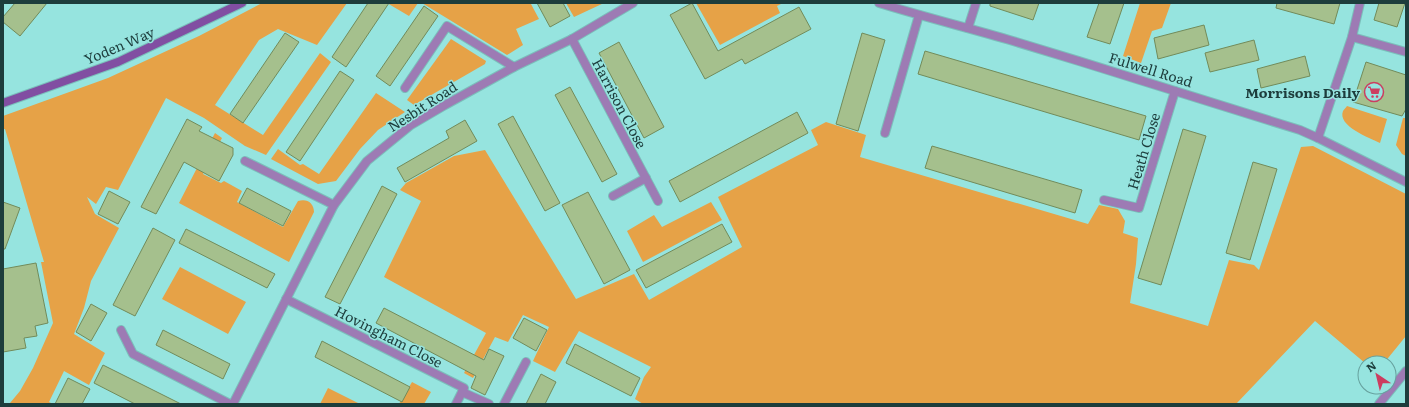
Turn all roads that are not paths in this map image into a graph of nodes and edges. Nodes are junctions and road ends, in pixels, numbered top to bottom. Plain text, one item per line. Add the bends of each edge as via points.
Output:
1 (242, 3) edge
2 (633, 3) edge
3 (879, 3) edge
4 (976, 3) edge
5 (1360, 3) edge
6 (919, 15) junction
7 (968, 28) junction
8 (1352, 37) junction
9 (572, 39) junction
10 (1406, 52) edge
11 (514, 66) junction
12 (405, 88) dead end
13 (1175, 91) junction
14 (3, 102) edge
15 (885, 133) dead end
16 (1318, 138) junction
17 (245, 161) dead end
18 (646, 178) junction
19 (1406, 182) edge
20 (613, 196) dead end
21 (1104, 200) dead end
22 (658, 201) dead end
23 (334, 206) junction
24 (286, 298) junction
25 (120, 330) dead end
26 (526, 362) dead end
27 (1406, 371) edge
28 (462, 392) junction
29 (231, 404) edge
30 (456, 404) edge
31 (489, 404) edge
32 (504, 404) edge
33 (1379, 404) edge

1 - 14 main road, Yoden Way via 118,62
2 - 9 street, Nesbit Road
3 - 6 street, Fulwell Road
4 - 7 street
5 - 8 street
6 - 7 street, Fulwell Road
6 - 15 street
7 - 13 street, Fulwell Road
8 - 10 street
8 - 16 street
9 - 11 street, Nesbit Road
9 - 18 street, Harrison Close
11 - 12 street via 447,26
11 - 23 street, Nesbit Road via 411,125 367,161
13 - 16 street, Fulwell Road
13 - 21 street, Heath Close via 1139,208
16 - 19 street, Fulwell Road
17 - 23 street
18 - 20 street
18 - 22 street, Harrison Close
23 - 24 street, Nesbit Road
24 - 28 street, Hovingham Close via 464,388
24 - 29 street, Nesbit Road
25 - 29 street via 132,354
26 - 32 street
27 - 33 street
28 - 30 street
28 - 31 street

